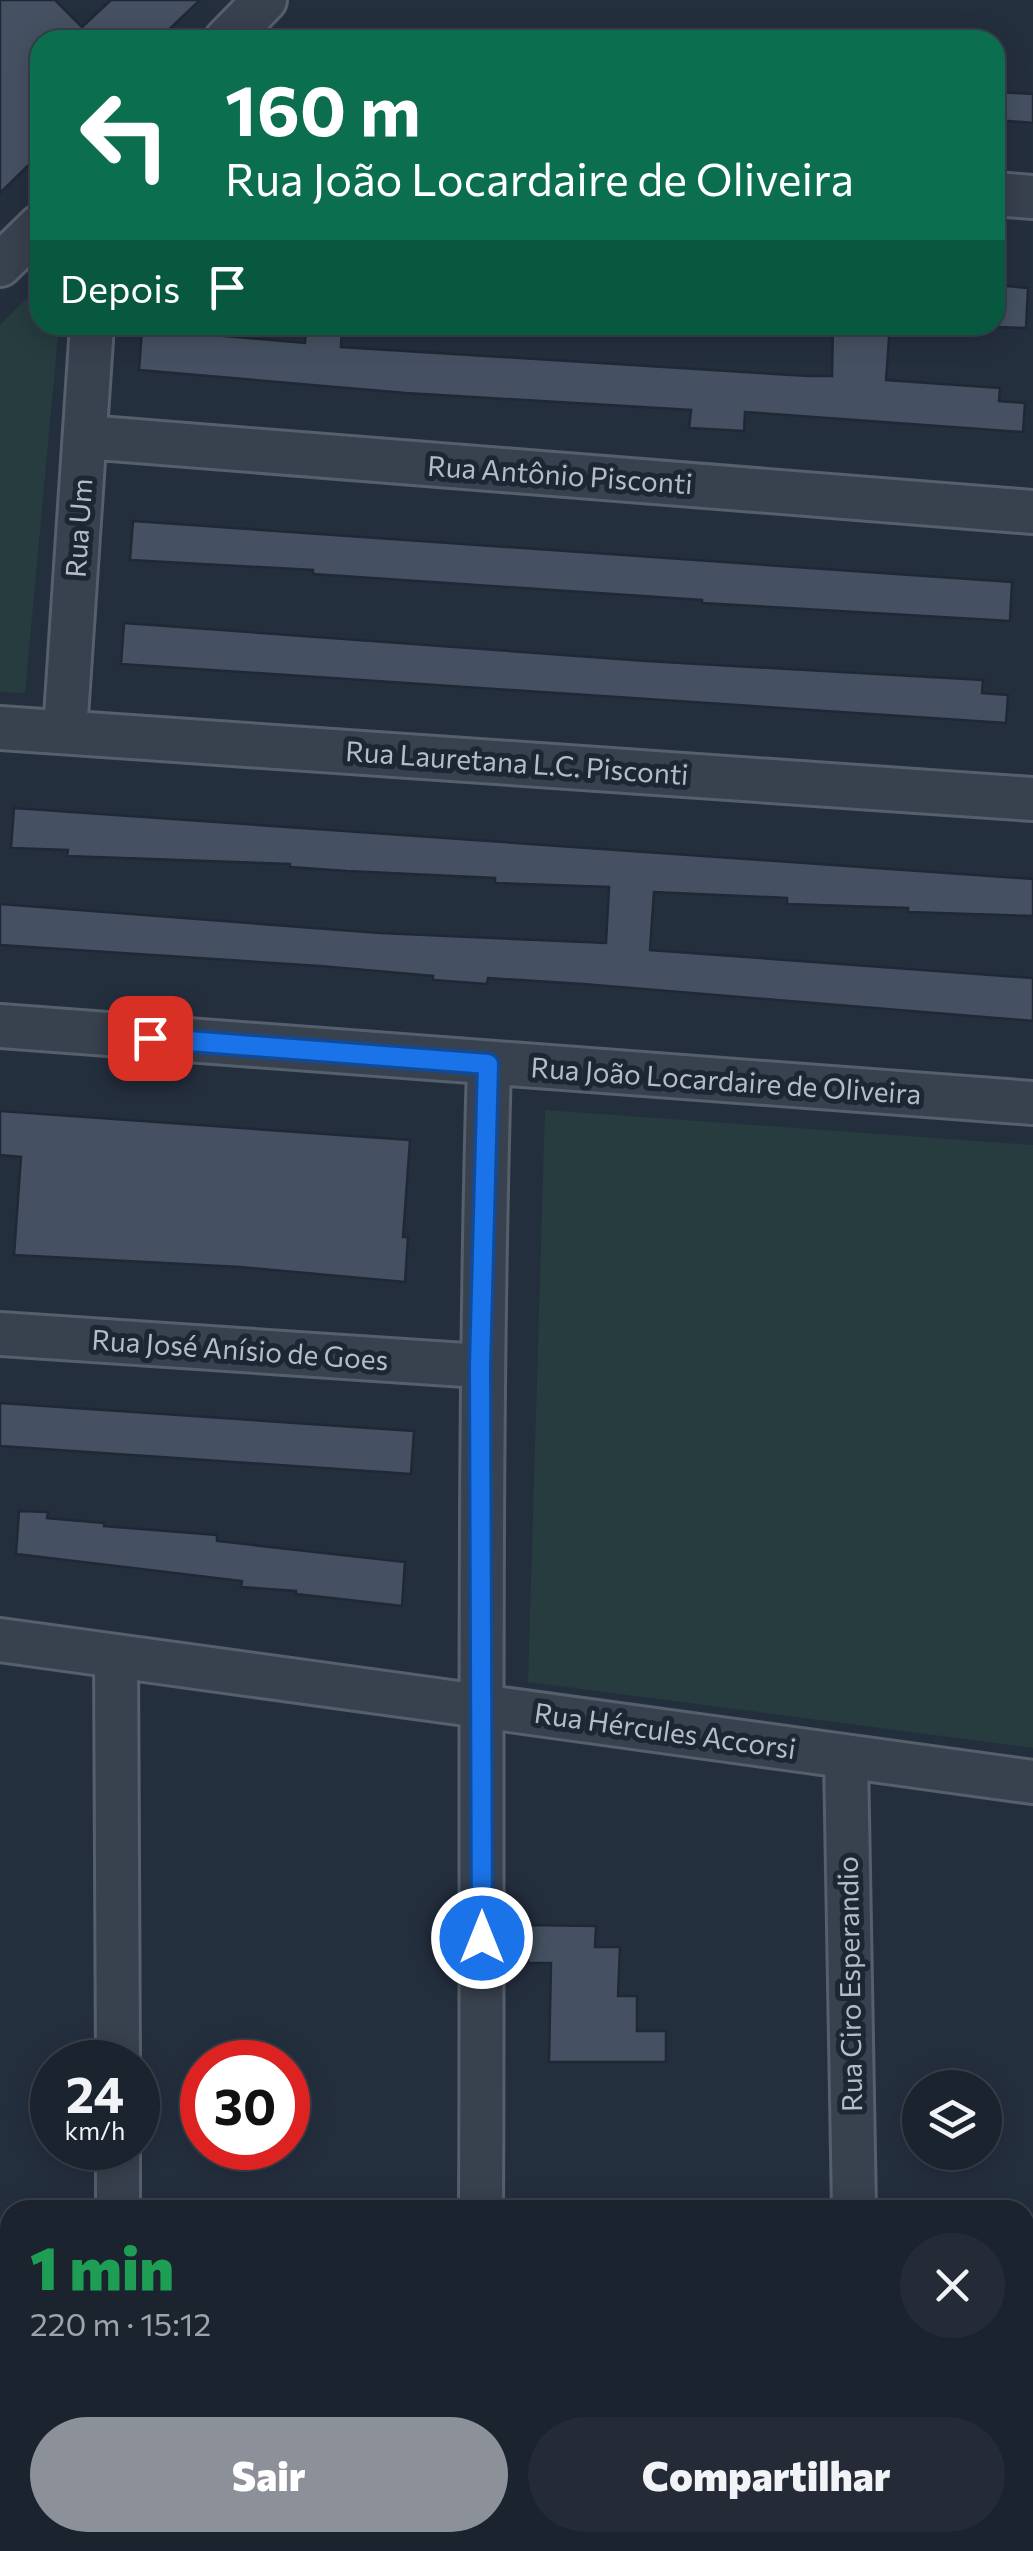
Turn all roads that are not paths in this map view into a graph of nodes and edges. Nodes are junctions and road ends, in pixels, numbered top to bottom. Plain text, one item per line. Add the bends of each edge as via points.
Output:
1 (265, 0) edge
2 (236, 30) edge
3 (1005, 195) edge
4 (1033, 196) edge
5 (30, 236) edge
6 (0, 265) edge
7 (91, 335) edge
8 (86, 438) junction
9 (1033, 512) edge
10 (0, 728) edge
11 (64, 732) junction
12 (1033, 799) edge
13 (0, 1026) edge
14 (488, 1064) junction
15 (1033, 1103) edge
16 (0, 1334) edge
17 (480, 1366) junction
18 (0, 1640) edge
19 (116, 1656) junction
20 (484, 1704) junction
21 (846, 1758) junction
22 (1033, 1782) edge
23 (118, 2040) edge
24 (118, 2170) edge
25 (118, 2200) edge
26 (481, 2200) edge
27 (854, 2200) edge

1 - 2 street
3 - 4 street
5 - 6 street
7 - 8 street, Rua Um
8 - 9 street, Rua Antônio Pisconti
8 - 11 street, Rua Um
10 - 11 street, Rua Lauretana L.C. Pisconti
11 - 12 street, Rua Lauretana L.C. Pisconti
13 - 14 street, Rua João Locardaire de Oliveira
14 - 15 street, Rua João Locardaire de Oliveira
14 - 17 street
16 - 17 street, Rua José Anísio de Goes
17 - 20 street
18 - 19 street, Rua Hércules Accorsi
19 - 20 street, Rua Hércules Accorsi
19 - 23 street
20 - 21 street, Rua Hércules Accorsi
20 - 26 street
21 - 22 street, Rua Hércules Accorsi
21 - 27 street, Rua Ciro Esperandio
24 - 25 street

